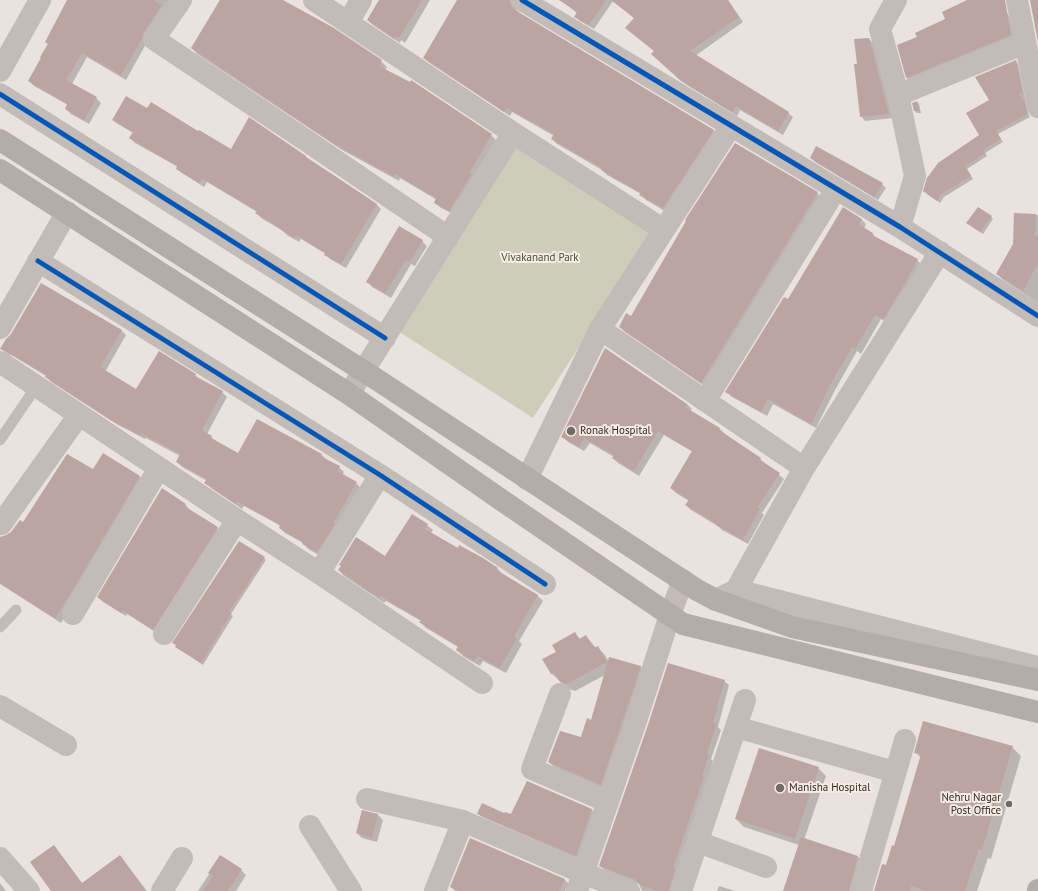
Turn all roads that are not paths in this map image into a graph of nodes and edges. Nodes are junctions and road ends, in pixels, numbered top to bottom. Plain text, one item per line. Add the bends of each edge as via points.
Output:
1 (40, 0) edge
2 (181, 0) edge
3 (314, 0) edge
4 (361, 0) edge
5 (522, 0) edge
6 (896, 0) edge
7 (1017, 0) edge
8 (348, 23) junction
9 (1025, 42) junction
10 (0, 71) edge
11 (1035, 76) edge
12 (0, 94) edge
13 (898, 95) junction
14 (1038, 107) edge
15 (731, 126) junction
16 (513, 133) junction
17 (0, 140) edge
18 (0, 170) edge
19 (836, 189) junction
20 (67, 212) junction
21 (900, 227) junction
22 (664, 230) junction
23 (448, 237) junction
24 (940, 252) junction
25 (38, 261) junction
26 (1038, 316) edge
27 (0, 328) edge
28 (600, 329) junction
29 (385, 338) junction
30 (0, 362) edge
31 (363, 372) junction
32 (36, 387) junction
33 (349, 394) junction
34 (705, 401) junction
35 (79, 415) junction
36 (0, 440) edge
37 (159, 468) junction
38 (804, 468) junction
39 (380, 475) junction
40 (527, 478) junction
41 (237, 520) junction
42 (1, 524) edge
43 (319, 573) junction
44 (683, 580) junction
45 (544, 584) dead end
46 (736, 590) junction
47 (716, 600) junction
48 (16, 610) dead end
49 (73, 614) dead end
50 (670, 615) junction
51 (0, 627) edge
52 (164, 634) dead end
53 (1038, 667) edge
54 (1038, 680) edge
55 (482, 683) dead end
56 (560, 694) dead end
57 (745, 700) dead end
58 (0, 706) edge
59 (1038, 712) edge
60 (736, 727) junction
61 (905, 740) dead end
62 (66, 745) dead end
63 (895, 772) junction
64 (367, 799) dead end
65 (608, 802) junction
66 (463, 821) junction
67 (310, 826) dead end
68 (698, 842) junction
69 (0, 858) edge
70 (182, 858) dead end
71 (766, 867) dead end
72 (580, 882) edge
73 (29, 891) edge
74 (162, 891) edge
75 (351, 891) edge
76 (435, 891) edge
77 (629, 891) edge
78 (681, 891) edge
79 (860, 891) edge

1 - 10 street
2 - 23 street via 154,39
3 - 8 street
4 - 8 street
5 - 15 street
6 - 13 street via 880,30
7 - 9 street
8 - 16 street
9 - 11 street
9 - 13 street
11 - 14 street
12 - 29 street
13 - 21 street via 915,176
15 - 19 street
15 - 22 street
16 - 22 street
16 - 23 street
17 - 31 main road
18 - 20 main road
19 - 21 street
19 - 34 street
20 - 25 street
20 - 33 main road
21 - 24 street
22 - 28 street
23 - 29 street
24 - 26 street
24 - 38 street
25 - 27 street
25 - 39 street
28 - 34 street
28 - 40 street
29 - 31 street
30 - 32 street
31 - 33 street
31 - 40 main road
32 - 35 street
32 - 36 lane
33 - 50 main road
34 - 38 street
35 - 37 street
35 - 42 street
37 - 41 street
37 - 49 street
38 - 46 street
39 - 43 street
39 - 45 street
40 - 44 main road
41 - 43 street
41 - 52 street
43 - 55 street
44 - 47 main road
44 - 50 street
46 - 47 street
46 - 53 street
47 - 54 main road via 792,627
48 - 51 lane
50 - 59 main road via 683,624
50 - 65 street
56 - 65 street via 532,769
57 - 60 street
58 - 62 street
60 - 63 street
60 - 68 street
61 - 63 street
63 - 79 street
64 - 66 street
65 - 72 street
66 - 72 street
66 - 76 street
67 - 75 street
68 - 71 street
68 - 78 street
69 - 73 street
70 - 74 street
72 - 77 street

